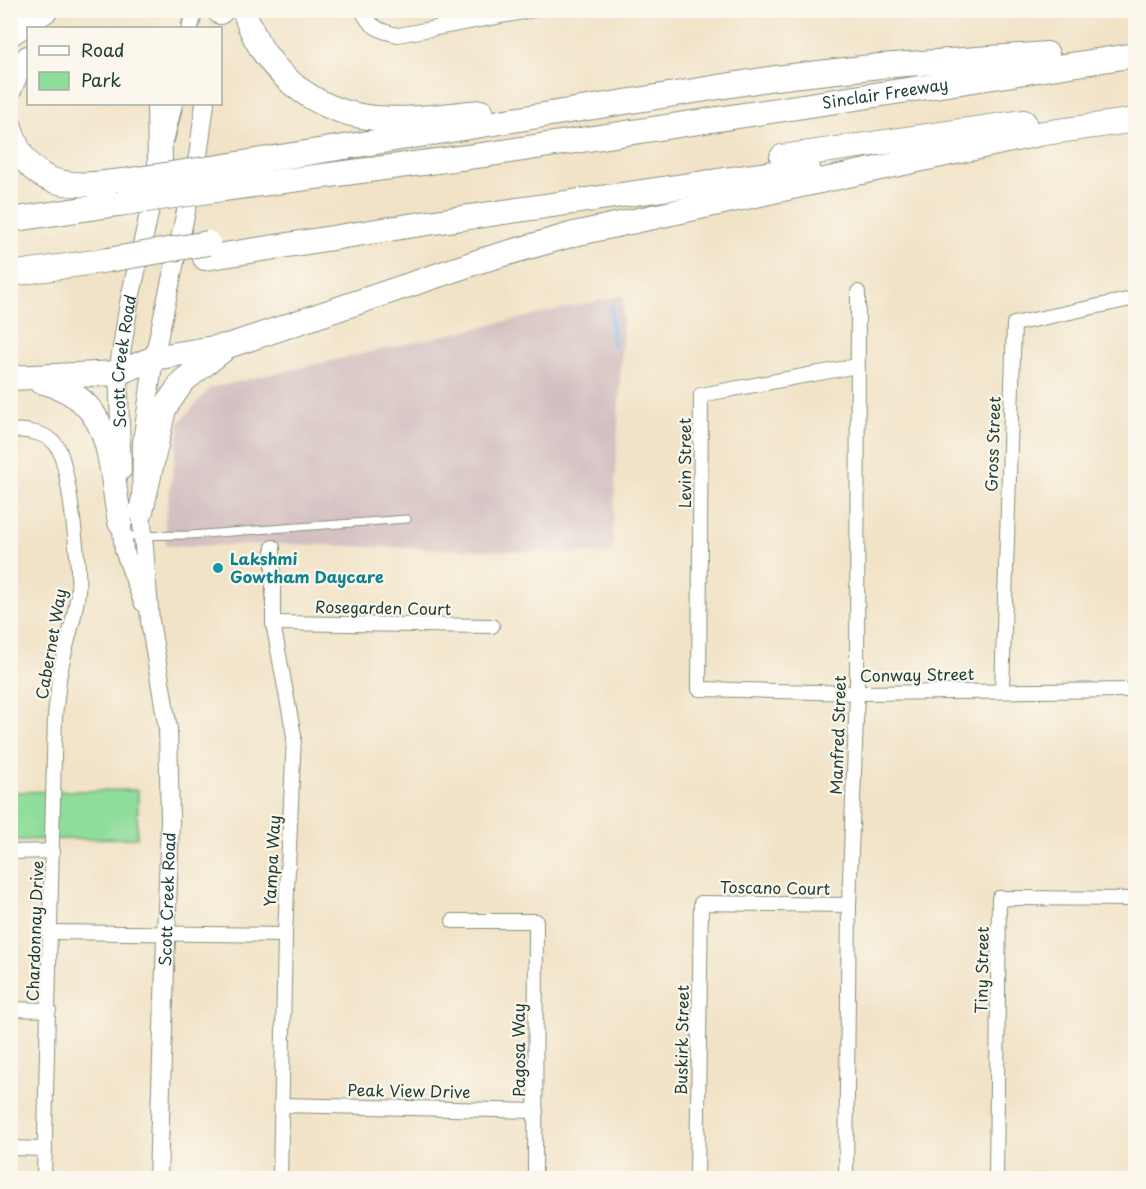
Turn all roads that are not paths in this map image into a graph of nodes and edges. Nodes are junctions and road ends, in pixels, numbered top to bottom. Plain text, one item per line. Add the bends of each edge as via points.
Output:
1 (46, 10) edge
2 (194, 10) edge
3 (244, 10) edge
4 (362, 10) edge
5 (534, 10) edge
6 (190, 27) edge
7 (10, 34) edge
8 (1133, 55) edge
9 (27, 59) edge
10 (10, 88) edge
11 (642, 97) junction
12 (159, 105) edge
13 (174, 105) edge
14 (205, 105) edge
15 (1136, 105) edge
16 (1136, 120) edge
17 (10, 127) edge
18 (1039, 134) junction
19 (160, 164) junction
20 (224, 178) junction
21 (121, 193) junction
22 (10, 220) edge
23 (288, 238) junction
24 (107, 267) junction
25 (10, 274) edge
26 (10, 288) edge
27 (858, 292) dead end
28 (1136, 298) edge
29 (231, 345) junction
30 (154, 358) junction
31 (857, 366) junction
32 (118, 373) junction
33 (10, 379) edge
34 (10, 431) edge
35 (141, 511) junction
36 (407, 519) dead end
37 (121, 529) junction
38 (143, 535) junction
39 (273, 547) dead end
40 (150, 621) junction
41 (273, 623) junction
42 (492, 626) dead end
43 (699, 689) joint
44 (1002, 690) junction
45 (1136, 690) edge
46 (856, 693) junction
47 (53, 756) joint
48 (54, 851) junction
49 (10, 852) edge
50 (1136, 899) edge
51 (701, 903) joint
52 (849, 905) junction
53 (453, 921) dead end
54 (51, 932) junction
55 (167, 933) junction
56 (285, 934) junction
57 (10, 1009) edge
58 (49, 1010) junction
59 (282, 1105) junction
60 (536, 1111) junction
61 (10, 1148) edge
62 (45, 1149) junction
63 (44, 1179) edge
64 (158, 1179) edge
65 (280, 1179) edge
66 (535, 1179) edge
67 (697, 1179) edge
68 (846, 1179) edge
69 (996, 1179) edge

1 - 7 highway
2 - 6 street
3 - 11 highway via 263,54 285,78 312,98 357,116 411,118
4 - 5 street via 381,32 398,35
8 - 11 highway via 1078,51 880,66
8 - 20 highway, Sinclair Freeway via 483,155 351,171
9 - 10 highway
11 - 20 highway via 423,136
12 - 19 highway
13 - 19 street, Scott Creek Road
14 - 30 main road, Scott Creek Road via 198,156
15 - 23 highway via 445,206
16 - 18 highway
17 - 21 highway via 27,161 48,178
18 - 23 highway via 421,224
18 - 29 highway via 574,234
19 - 32 main road, Scott Creek Road via 129,303
20 - 21 highway, bridge
21 - 22 highway
23 - 24 highway
24 - 25 highway
24 - 26 highway
27 - 31 street, Manfred Street
28 - 44 street, Gross Street via 1014,324
29 - 30 highway
29 - 35 highway via 183,381 164,408
30 - 32 highway
30 - 35 main road, Scott Creek Road via 142,442
31 - 43 street, Levin Street via 702,395
31 - 46 street, Manfred Street
32 - 33 highway
32 - 37 main road, Scott Creek Road
33 - 37 highway via 63,388 95,413 108,441
34 - 47 street, Cabernet Way via 39,433 56,446 63,463 79,559 73,631 60,672
35 - 38 main road, Scott Creek Road
36 - 38 lane
37 - 38 lane
37 - 40 main road, Scott Creek Road via 128,563
38 - 40 main road, Scott Creek Road
39 - 41 street, Yampa Way
40 - 55 main road, Scott Creek Road via 168,729
41 - 42 street, Rosegarden Court
41 - 56 street, Yampa Way via 294,736
43 - 46 street, Conway Street
44 - 45 street, Conway Street
44 - 46 street, Conway Street
46 - 52 street, Manfred Street
47 - 48 street, Chardonnay Drive
48 - 49 street
48 - 54 street, Chardonnay Drive
50 - 69 street, Tiny Street via 999,898
51 - 52 street, Toscano Court
51 - 67 street, Buskirk Street
52 - 68 street, Manfred Street
53 - 60 street, Pagosa Way via 536,921
54 - 55 street
54 - 58 street, Chardonnay Drive
55 - 56 street
55 - 64 main road, Scott Creek Road
56 - 59 street, Yampa Way
57 - 58 street
58 - 62 street, Chardonnay Drive
59 - 60 street, Peak View Drive
59 - 65 street, Yampa Way
60 - 66 street, Pagosa Way
61 - 62 street
62 - 63 street, Chardonnay Drive

